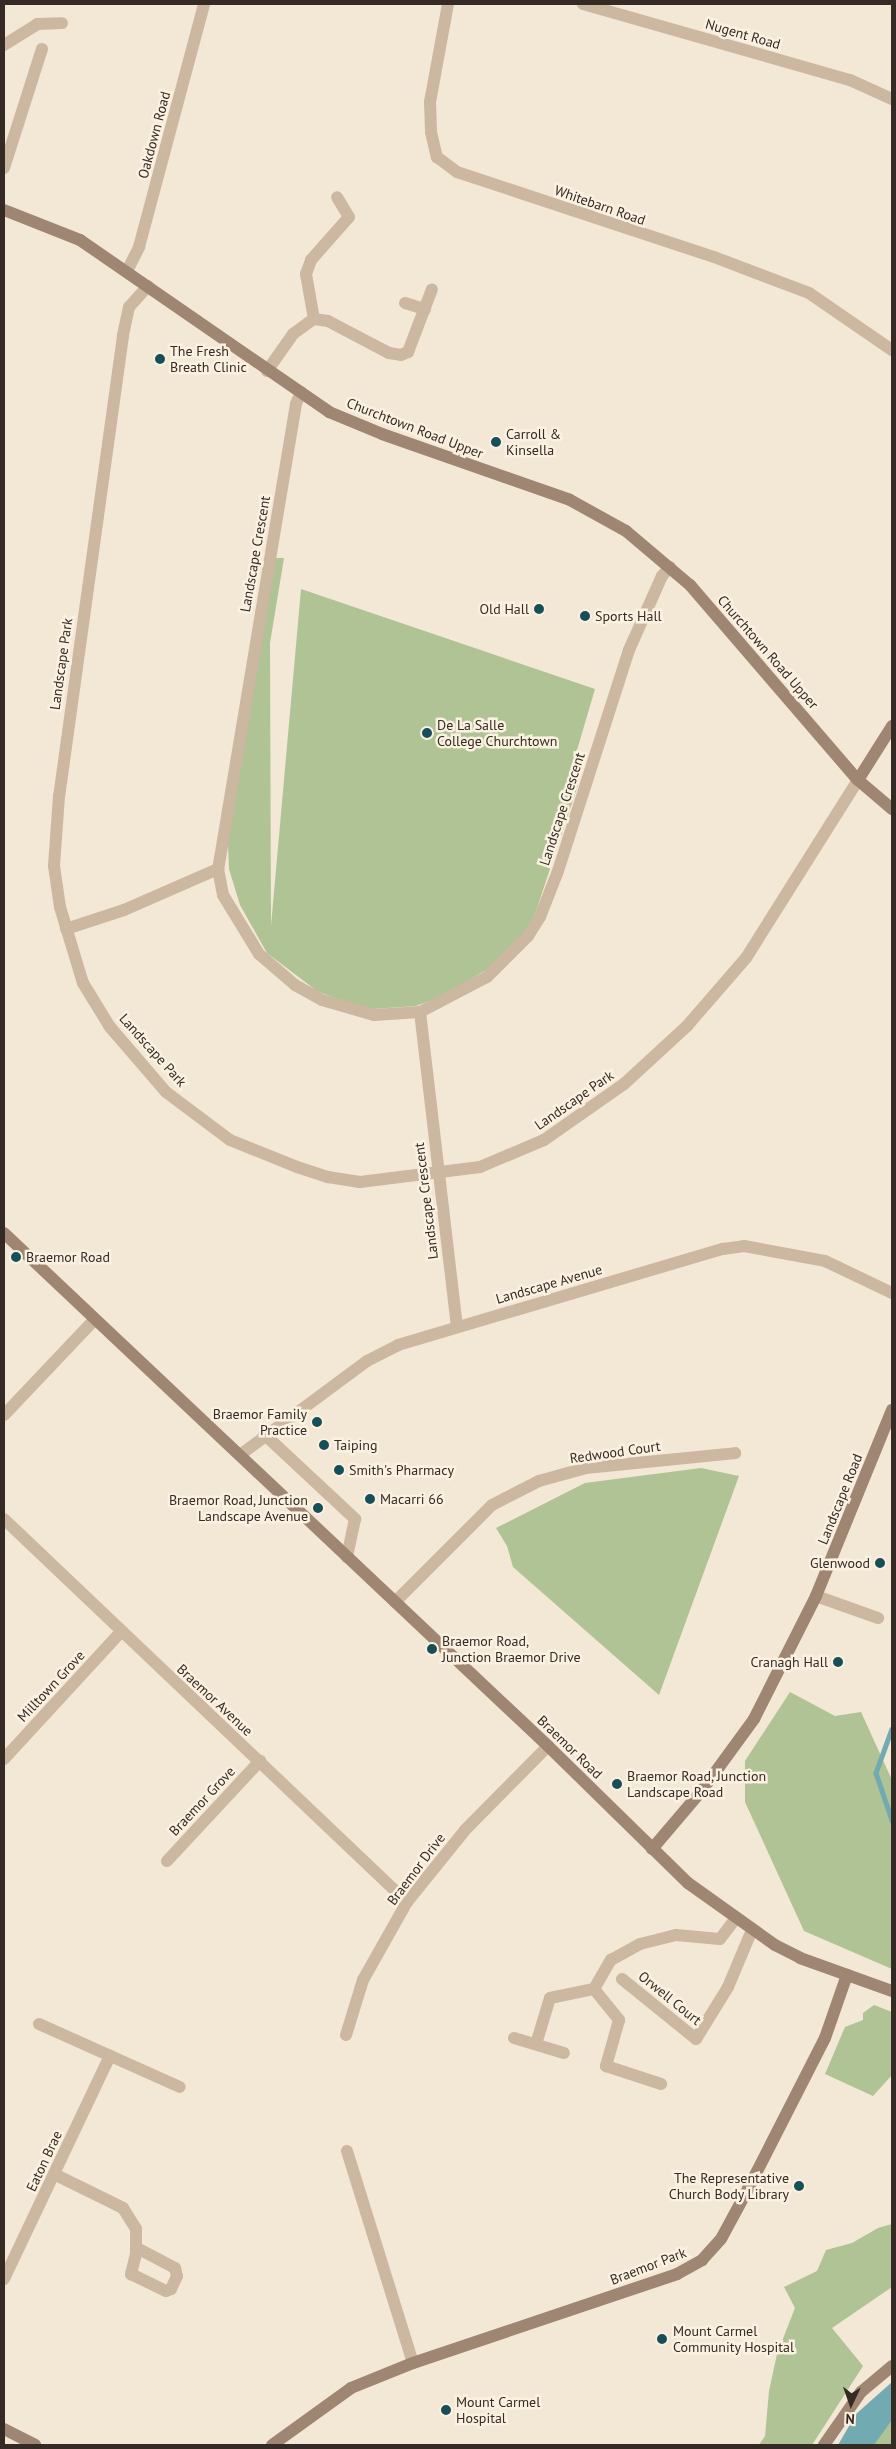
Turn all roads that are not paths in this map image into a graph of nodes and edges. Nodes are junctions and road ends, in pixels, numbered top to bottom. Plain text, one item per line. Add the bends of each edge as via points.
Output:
1 (204, 4) edge
2 (448, 4) edge
3 (583, 4) edge
4 (62, 23) dead end
5 (4, 45) edge
6 (42, 50) dead end
7 (892, 98) edge
8 (4, 168) edge
9 (337, 197) dead end
10 (4, 210) edge
11 (127, 271) junction
12 (148, 286) junction
13 (432, 289) dead end
14 (405, 303) dead end
15 (425, 309) junction
16 (314, 319) junction
17 (892, 350) edge
18 (266, 371) junction
19 (301, 392) junction
20 (670, 566) junction
21 (892, 726) edge
22 (858, 780) junction
23 (892, 809) edge
24 (218, 869) junction
25 (66, 929) junction
26 (420, 1012) junction
27 (438, 1174) junction
28 (4, 1232) edge
29 (892, 1293) edge
30 (95, 1319) junction
31 (457, 1327) junction
32 (892, 1410) edge
33 (4, 1415) edge
34 (264, 1434) junction
35 (735, 1452) dead end
36 (240, 1456) junction
37 (4, 1519) edge
38 (347, 1557) junction
39 (816, 1596) junction
40 (396, 1602) junction
41 (878, 1618) dead end
42 (120, 1633) junction
43 (548, 1746) junction
44 (4, 1759) edge
45 (260, 1761) junction
46 (652, 1849) junction
47 (167, 1861) dead end
48 (407, 1902) junction
49 (735, 1919) junction
50 (752, 1930) junction
51 (847, 1975) junction
52 (622, 1979) dead end
53 (594, 1989) junction
54 (892, 1991) edge
55 (39, 2024) dead end
56 (346, 2035) dead end
57 (514, 2038) dead end
58 (536, 2044) junction
59 (564, 2053) dead end
60 (110, 2056) junction
61 (661, 2084) dead end
62 (180, 2087) dead end
63 (348, 2152) dead end
64 (54, 2174) junction
65 (136, 2248) dead end
66 (4, 2279) edge
67 (413, 2363) junction
68 (892, 2366) edge
69 (4, 2429) edge
70 (35, 2445) edge
71 (272, 2445) edge
72 (824, 2445) edge

1 - 11 street, Oakdown Road via 139,247
2 - 17 street, Whitebarn Road via 430,102 437,157 457,172 714,257 809,293
3 - 7 street, Nugent Road via 850,80
4 - 5 street via 37,24
6 - 8 street
9 - 16 street via 349,217 311,260 306,274
10 - 11 street, Churchtown Road Upper via 80,240
11 - 12 street, Churchtown Road Upper
12 - 18 street, Churchtown Road Upper
12 - 25 street, Landscape Park via 129,308 123,336 59,796 54,866
13 - 15 street
14 - 15 street
15 - 16 street via 412,346 401,355 389,353 328,321
16 - 18 street via 293,334
18 - 19 street, Churchtown Road Upper
19 - 20 street, Churchtown Road Upper via 329,412 382,434 570,500 626,531
19 - 24 street, Landscape Crescent via 296,404
20 - 22 street, Churchtown Road Upper
20 - 26 street, Landscape Crescent via 662,576 629,650 540,917 510,957 486,977
21 - 22 street
22 - 23 street, Churchtown Road Upper
22 - 27 street, Landscape Park via 746,958 687,1026 624,1084 544,1140 480,1167
24 - 25 street via 124,910
24 - 26 street, Landscape Crescent via 222,895 236,921 259,954 295,985 349,1010 374,1015
25 - 27 street, Landscape Park via 83,983 110,1027 166,1092 230,1140 328,1177 360,1182
26 - 27 street, Landscape Crescent
27 - 31 street, Landscape Crescent
28 - 30 street, Braemor Road
29 - 31 street, Landscape Avenue via 825,1261 744,1246
30 - 33 street
30 - 36 street, Braemor Road
31 - 34 street, Landscape Avenue via 398,1345 367,1361
32 - 39 street, Landscape Road
34 - 36 street, Landscape Avenue
34 - 38 street via 355,1519
35 - 40 street, Redwood Court via 586,1468 539,1481 492,1505
36 - 38 street, Braemor Road
37 - 42 street, Braemor Avenue
38 - 40 street, Braemor Road
39 - 41 street
39 - 46 street, Landscape Road via 754,1720 703,1789
40 - 43 street, Braemor Road
42 - 44 street, Milltown Grove
42 - 45 street, Braemor Avenue
43 - 46 street, Braemor Road
43 - 48 street, Braemor Drive via 465,1830
45 - 47 street, Braemor Grove
45 - 48 street, Braemor Avenue
46 - 49 street, Braemor Road via 688,1883
48 - 56 street, Braemor Drive via 363,1980
49 - 50 street, Braemor Road
49 - 53 street via 720,1939 676,1935 640,1944 611,1960
50 - 51 street, Braemor Road via 800,1958
50 - 52 street, Orwell Court via 728,1987 696,2039
51 - 54 street, Braemor Road
51 - 67 street, Braemor Park via 825,2038 721,2239 702,2260 677,2274
53 - 58 street via 550,1998
53 - 61 street via 619,2020 606,2066
55 - 60 street
57 - 58 street
58 - 59 street
60 - 62 street
60 - 64 street, Eaton Brae
63 - 67 street
64 - 65 street via 123,2208 136,2229
64 - 66 street, Eaton Brae
67 - 71 street, Braemor Park via 351,2388
68 - 72 street via 861,2392
69 - 70 street

